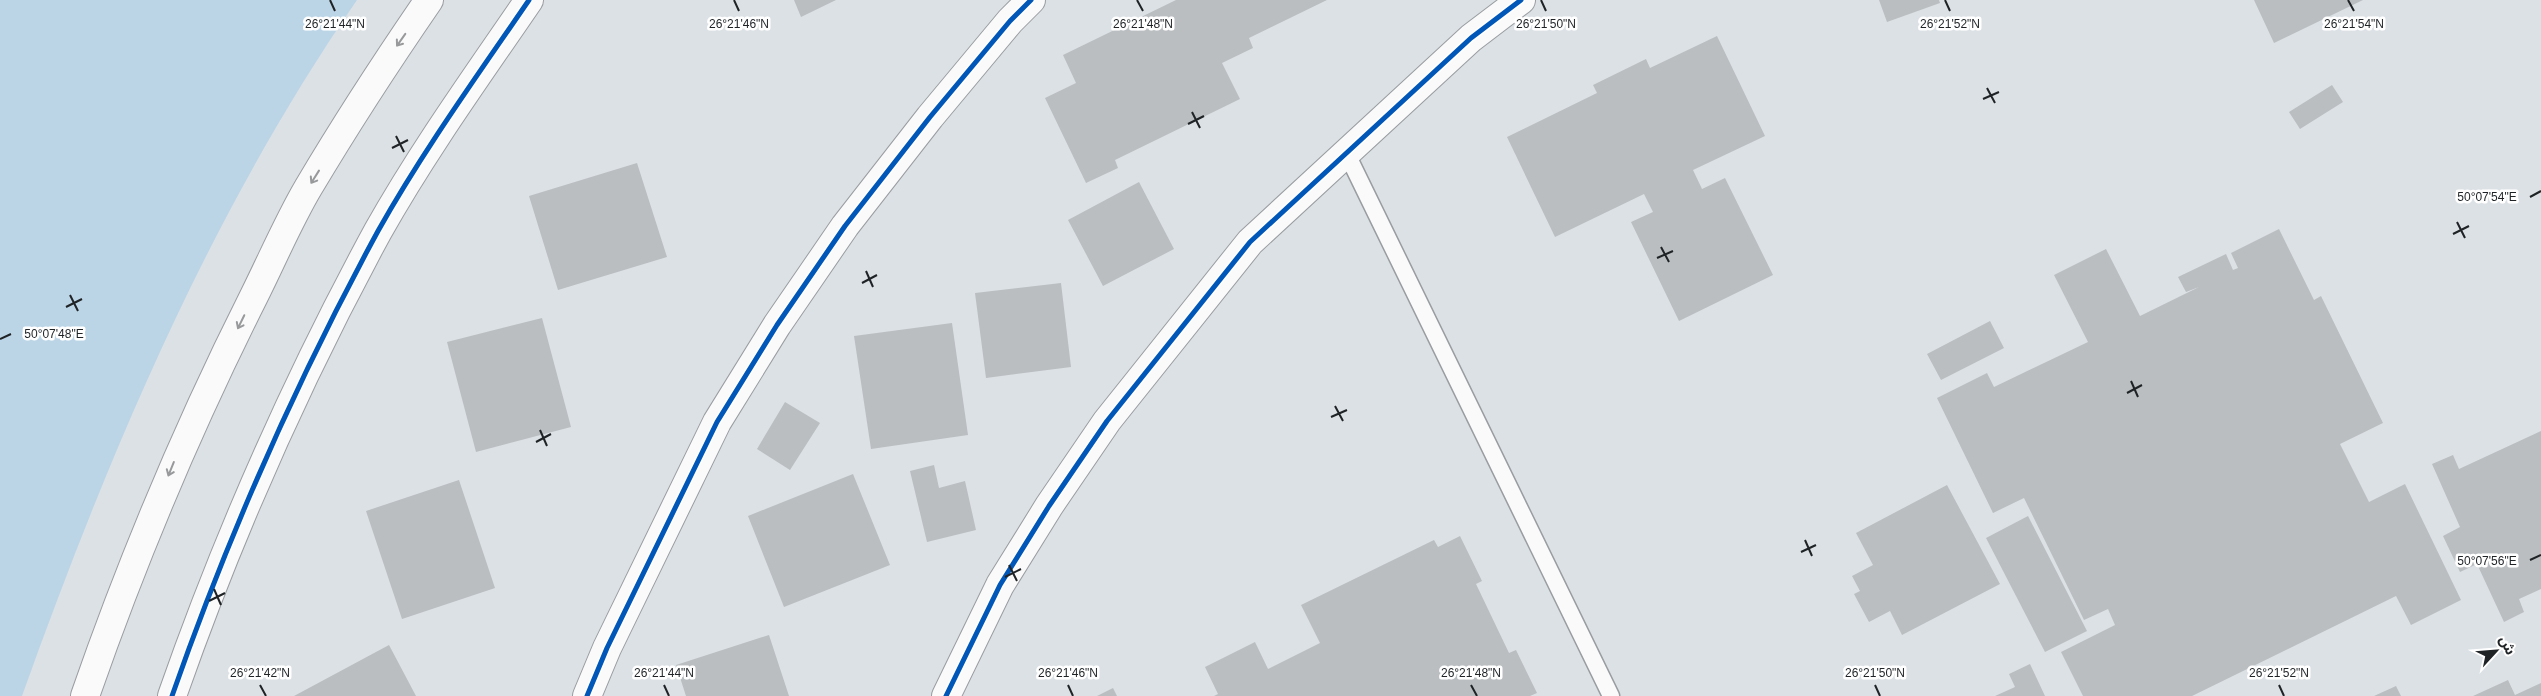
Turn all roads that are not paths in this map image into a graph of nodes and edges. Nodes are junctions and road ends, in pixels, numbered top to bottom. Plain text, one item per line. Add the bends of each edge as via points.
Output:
1 (429, 0) edge
2 (529, 0) edge
3 (1031, 0) edge
4 (1521, 0) edge
5 (1346, 152) junction
6 (85, 696) edge
7 (172, 696) edge
8 (587, 696) edge
9 (946, 696) edge
10 (1611, 696) edge

1 -> 6 street via 307,190 241,321 177,455 120,594
2 - 7 street via 453,111 374,239 252,489 197,624
3 - 8 street via 924,124 846,226 777,325 717,422
4 - 5 street via 1471,38
5 - 9 street via 1250,242 1107,421 1000,585
5 - 10 lane

